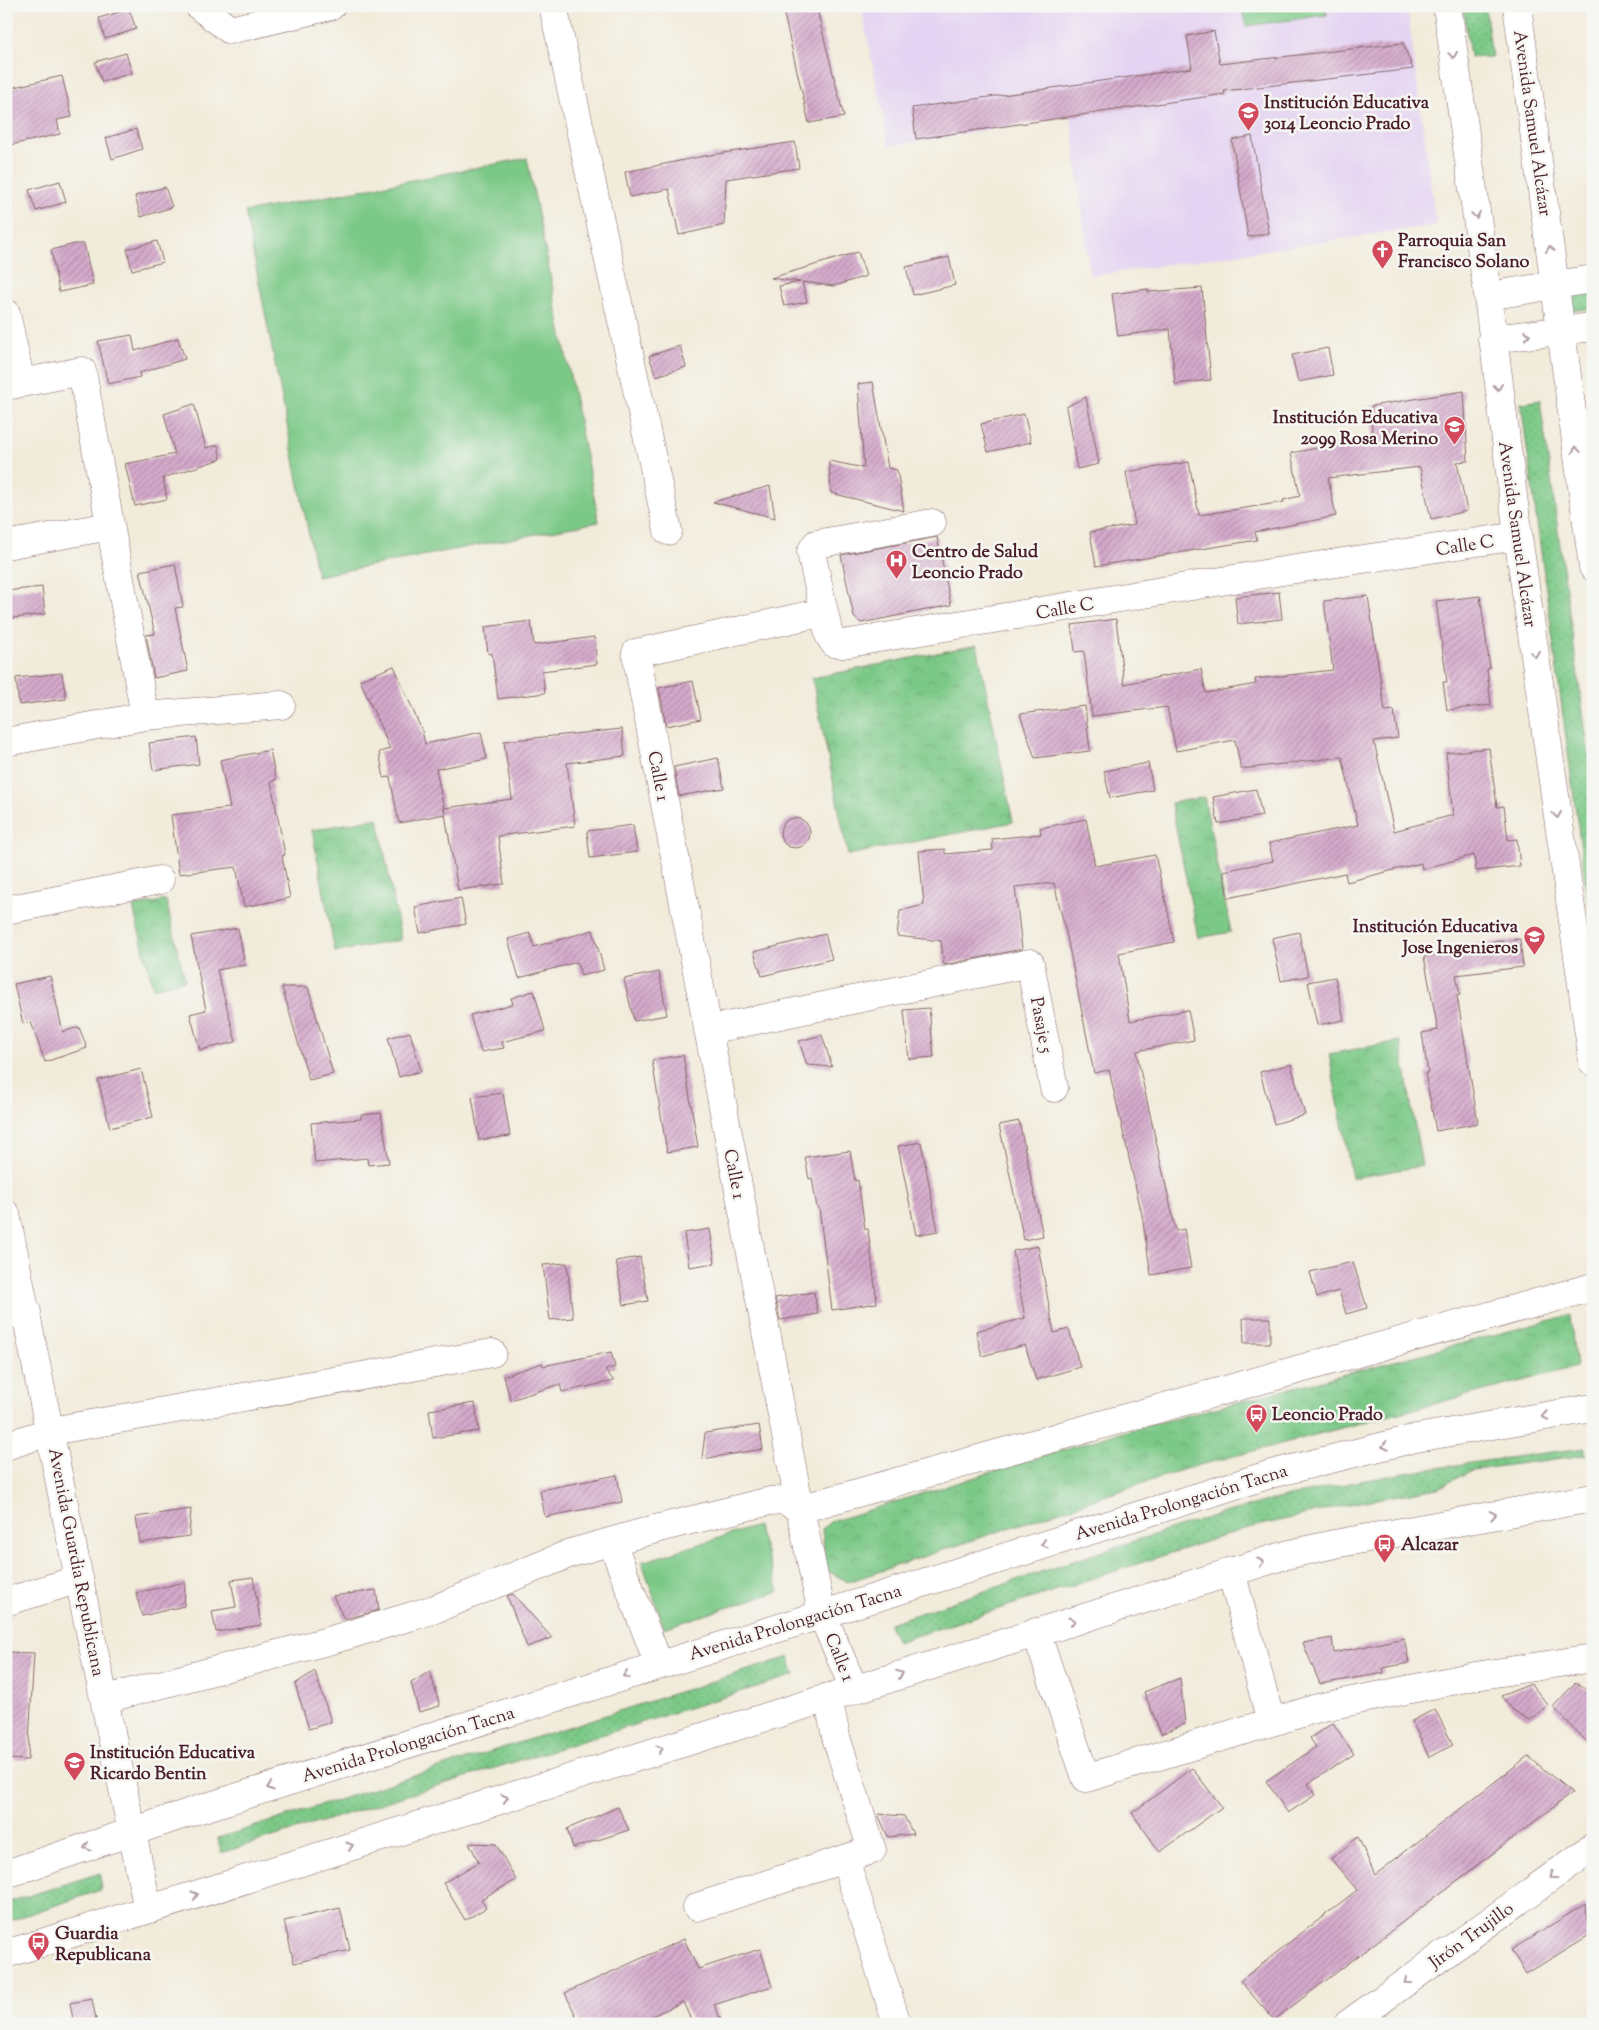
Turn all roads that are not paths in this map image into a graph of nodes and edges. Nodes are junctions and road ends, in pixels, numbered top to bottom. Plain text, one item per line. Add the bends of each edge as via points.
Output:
1 (199, 6) edge
2 (331, 6) edge
3 (553, 6) edge
4 (1446, 6) edge
5 (1517, 6) edge
6 (1593, 279) edge
7 (1555, 285) junction
8 (1488, 296) junction
9 (6, 313) edge
10 (1593, 327) edge
11 (1561, 332) junction
12 (1492, 339) junction
13 (13, 384) edge
14 (932, 523) dead end
15 (110, 526) junction
16 (668, 531) dead end
17 (1518, 536) junction
18 (6, 544) edge
19 (1593, 567) edge
20 (824, 612) junction
21 (281, 705) dead end
22 (145, 716) junction
23 (6, 742) edge
24 (160, 880) dead end
25 (6, 910) edge
26 (708, 1030) junction
27 (1593, 1062) edge
28 (1054, 1088) dead end
29 (6, 1214) edge
30 (1593, 1287) edge
31 (16, 1314) edge
32 (492, 1353) dead end
33 (1593, 1408) edge
34 (51, 1431) junction
35 (6, 1446) edge
36 (1593, 1498) edge
37 (800, 1509) junction
38 (612, 1542) junction
39 (1231, 1572) junction
40 (79, 1579) junction
41 (6, 1602) edge
42 (822, 1614) junction
43 (1036, 1632) junction
44 (1593, 1658) edge
45 (659, 1665) junction
46 (854, 1689) junction
47 (828, 1697) junction
48 (105, 1699) junction
49 (1271, 1722) junction
50 (134, 1832) junction
51 (1593, 1847) edge
52 (846, 1858) junction
53 (6, 1874) edge
54 (696, 1907) dead end
55 (148, 1909) junction
56 (6, 1954) edge
57 (897, 2024) edge
58 (1348, 2024) edge

1 - 2 street via 230,30
3 - 16 street
4 -> 8 street, Avenida Samuel Alcázar
7 -> 5 street, Avenida Samuel Alcázar
6 - 7 street
7 - 8 street
7 - 11 street, Avenida Samuel Alcázar
8 - 12 street, Avenida Samuel Alcázar
9 - 13 street
10 - 11 street
12 -> 11 street
19 -> 11 street, Avenida Samuel Alcázar
12 -> 17 street, Avenida Samuel Alcázar
13 - 15 street via 82,371
14 - 20 street via 816,544 811,552
15 - 18 street
15 - 22 street
17 - 20 street, Calle C via 843,644 834,643 829,635
17 -> 27 street, Avenida Samuel Alcázar
20 - 26 street, Calle 1 via 636,653
21 - 22 street
22 - 23 street
24 - 25 street
26 - 28 street, Pasaje 5 via 1030,963
26 - 37 street, Calle 1
29 - 31 street, Avenida Guardia Republicana
30 - 37 street
31 - 34 street, Avenida Guardia Republicana
32 - 34 street
33 -> 42 street, Avenida Prolongación Tacna via 1416,1438 1271,1474
34 - 35 street
34 - 40 street, Avenida Guardia Republicana
39 -> 36 street via 1312,1548
37 - 38 street via 783,1500 770,1501
37 - 42 street, Calle 1
38 - 45 street
38 - 48 street via 571,1553 409,1617
43 -> 39 street
39 - 49 street
40 - 41 street
40 - 48 street, Avenida Guardia Republicana
42 - 45 street, Avenida Prolongación Tacna
42 - 46 street, Calle 1
46 -> 43 street
43 - 49 street via 1086,1778
44 - 49 street via 1530,1666 1384,1693
45 -> 50 street, Avenida Prolongación Tacna
46 - 47 street
47 - 52 street via 836,1737 872,1850
55 -> 47 street
48 - 50 street, Avenida Guardia Republicana
50 -> 53 street, Avenida Prolongación Tacna
50 - 55 street, Avenida Guardia Republicana
51 -> 58 street, Jirón Trujillo
52 - 54 street
52 - 57 street
55 - 56 street

